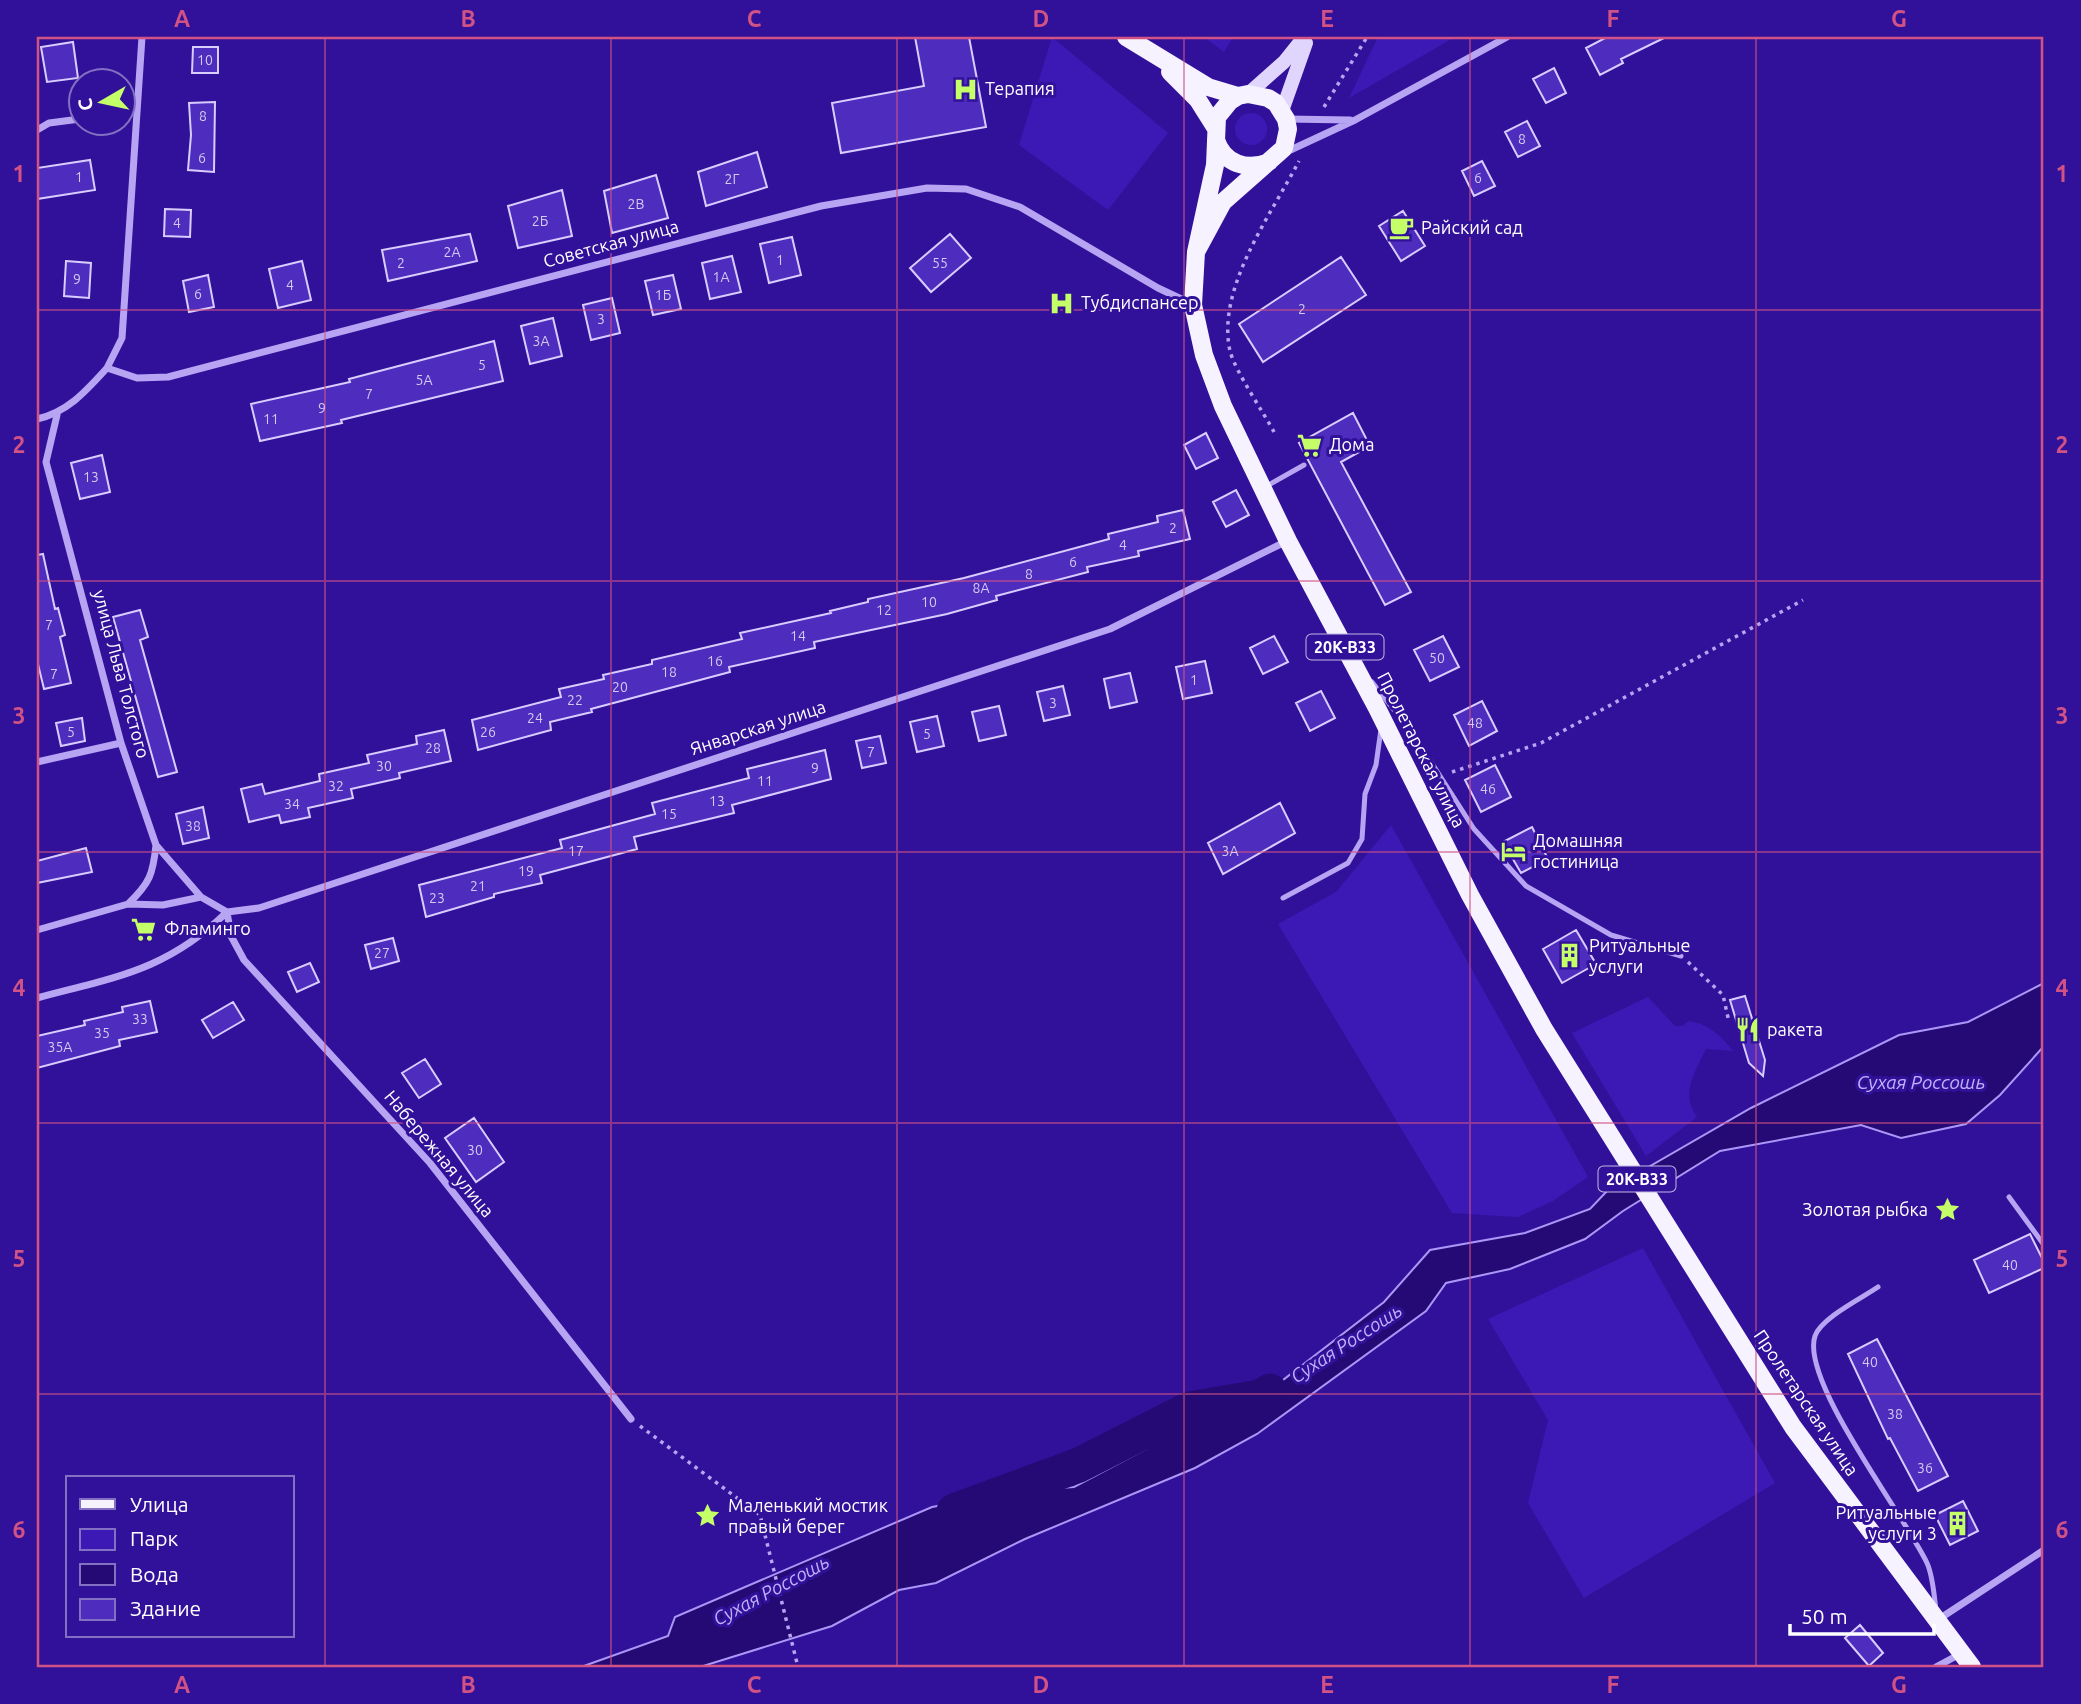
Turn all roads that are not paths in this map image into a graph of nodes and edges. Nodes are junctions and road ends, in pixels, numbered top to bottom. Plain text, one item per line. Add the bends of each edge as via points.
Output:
1 (142, 37) edge
2 (1126, 37) edge
3 (1306, 37) edge
4 (1507, 37) edge
5 (1155, 57) junction
6 (1243, 95) junction
7 (137, 110) joint
8 (1284, 115) junction
9 (66, 120) edge
10 (1355, 120) junction
11 (37, 130) edge
12 (1215, 131) junction
13 (1273, 159) junction
14 (1196, 252) junction
15 (1193, 305) junction
16 (107, 368) junction
17 (57, 415) junction
18 (37, 419) edge
19 (1304, 465) dead end
20 (1262, 488) junction
21 (1288, 541) junction
22 (1348, 653) junction
23 (1382, 718) junction
24 (121, 743) junction
25 (37, 762) edge
26 (156, 845) junction
27 (201, 897) junction
28 (1283, 898) dead end
29 (128, 904) junction
30 (227, 912) junction
31 (37, 930) edge
32 (1681, 956) road end
33 (37, 998) edge
34 (2009, 1197) dead end
35 (2044, 1245) edge
36 (1878, 1287) dead end
37 (631, 1419) road end
38 (2044, 1550) edge
39 (1938, 1620) junction
40 (1967, 1660) edge
41 (1936, 1667) edge

1 - 7 street
2 - 5 main road
3 - 6 main road
3 - 8 main road
4 - 10 street
5 - 6 main road via 1208,87
5 - 12 main road via 1198,100
6 - 8 main road via 1268,98
6 - 12 main road via 1223,108
7 - 16 street via 122,338
8 - 10 street via 1315,122
8 - 13 main road via 1287,139
9 - 11 street
10 - 13 street
12 - 13 main road via 1224,155 1241,165 1261,166
12 - 14 main road, 20К-В33 via 1215,165
13 - 14 main road, 20К-В33 via 1223,202
14 - 15 main road, Пролетарская улица / 20К-В33
15 - 16 street, Советская улица via 1020,208 966,190 927,188 821,206 168,377 137,378
15 - 20 main road, Пролетарская улица / 20К-В33 via 1204,355 1223,406
16 - 17 street
17 - 18 street
17 - 24 street, улица Льва Толстого via 46,462
19 - 20 lane
20 - 21 main road, Пролетарская улица / 20К-В33
21 - 22 main road, Пролетарская улица / 20К-В33
21 - 30 street, Январская улица via 1110,629 259,908
22 - 23 main road, Пролетарская улица / 20К-В33
22 - 32 lane via 1413,734 1474,829 1526,886 1611,934
23 - 28 lane via 1376,765 1365,794 1362,839 1348,863
23 - 39 main road, Пролетарская улица / 20К-В33 via 1470,895 1544,1028 1793,1427
24 - 25 street
24 - 26 street, улица Льва Толстого
26 - 27 street, улица Льва Толстого
26 - 29 street via 146,887
27 - 29 street via 163,905
27 - 30 street, улица Льва Толстого
29 - 31 street
30 - 33 street via 199,939 166,959
30 - 37 street, Набережная улица via 231,936 244,960 430,1163
34 - 35 lane
36 - 39 lane via 1825,1322 1815,1335 1814,1358 1823,1386 1928,1564
38 - 39 street
39 - 40 main road, Пролетарская улица / 20К-В33
40 - 41 street

